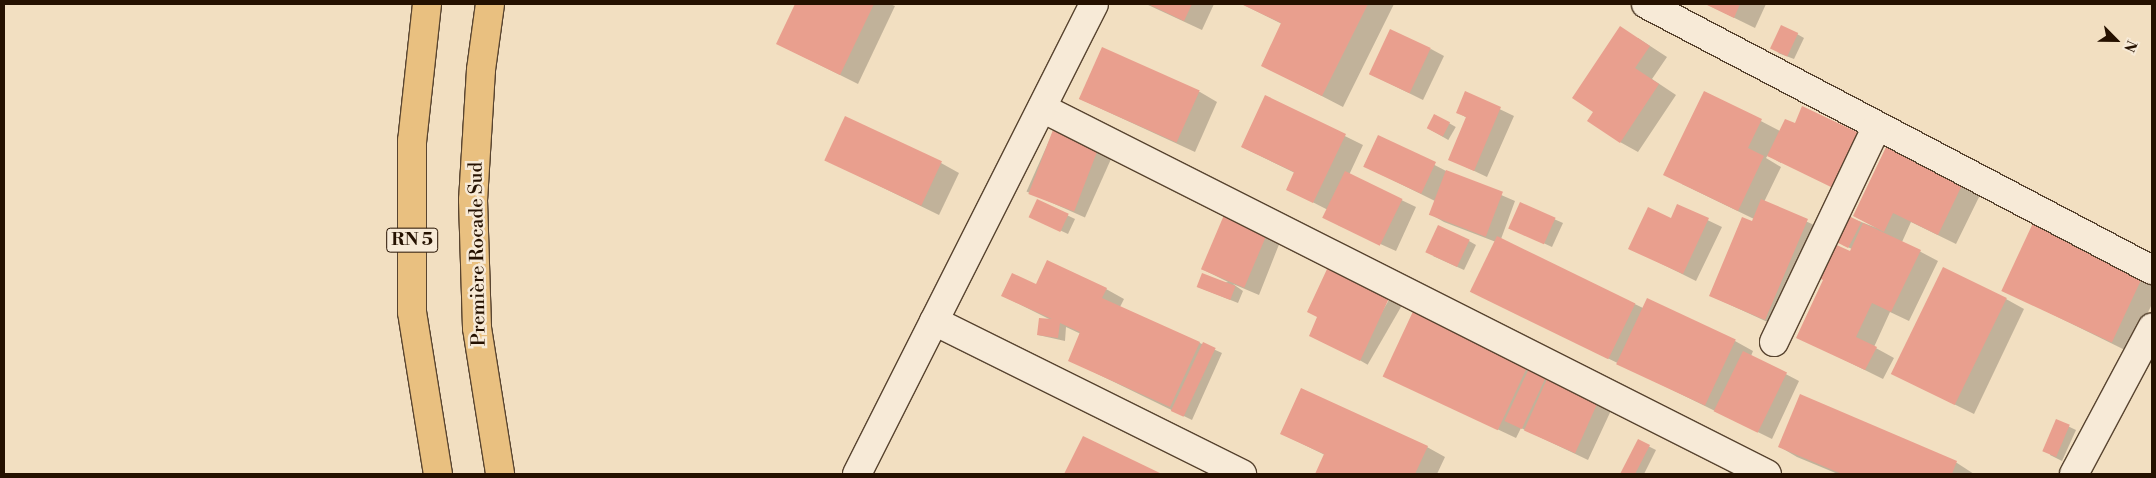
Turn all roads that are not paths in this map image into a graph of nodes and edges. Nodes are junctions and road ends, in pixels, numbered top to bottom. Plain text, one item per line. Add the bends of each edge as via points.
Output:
1 (428, 4) edge
2 (490, 4) edge
3 (1094, 4) edge
4 (1646, 4) edge
5 (1042, 108) junction
6 (1877, 126) junction
7 (2152, 270) edge
8 (934, 321) junction
9 (2152, 328) edge
10 (1774, 342) dead end
11 (438, 474) edge
12 (500, 474) edge
13 (857, 474) edge
14 (1242, 474) edge
15 (1767, 474) edge
16 (2074, 474) edge

1 - 11 highway, RN 5 via 412,141 412,312
2 - 12 highway, Première Rocade Sud via 481,70 473,200 477,328
3 - 5 street
4 - 6 street
5 - 8 street
5 - 15 street
6 - 7 street
6 - 10 street
8 - 13 street
8 - 14 street
9 - 16 street

